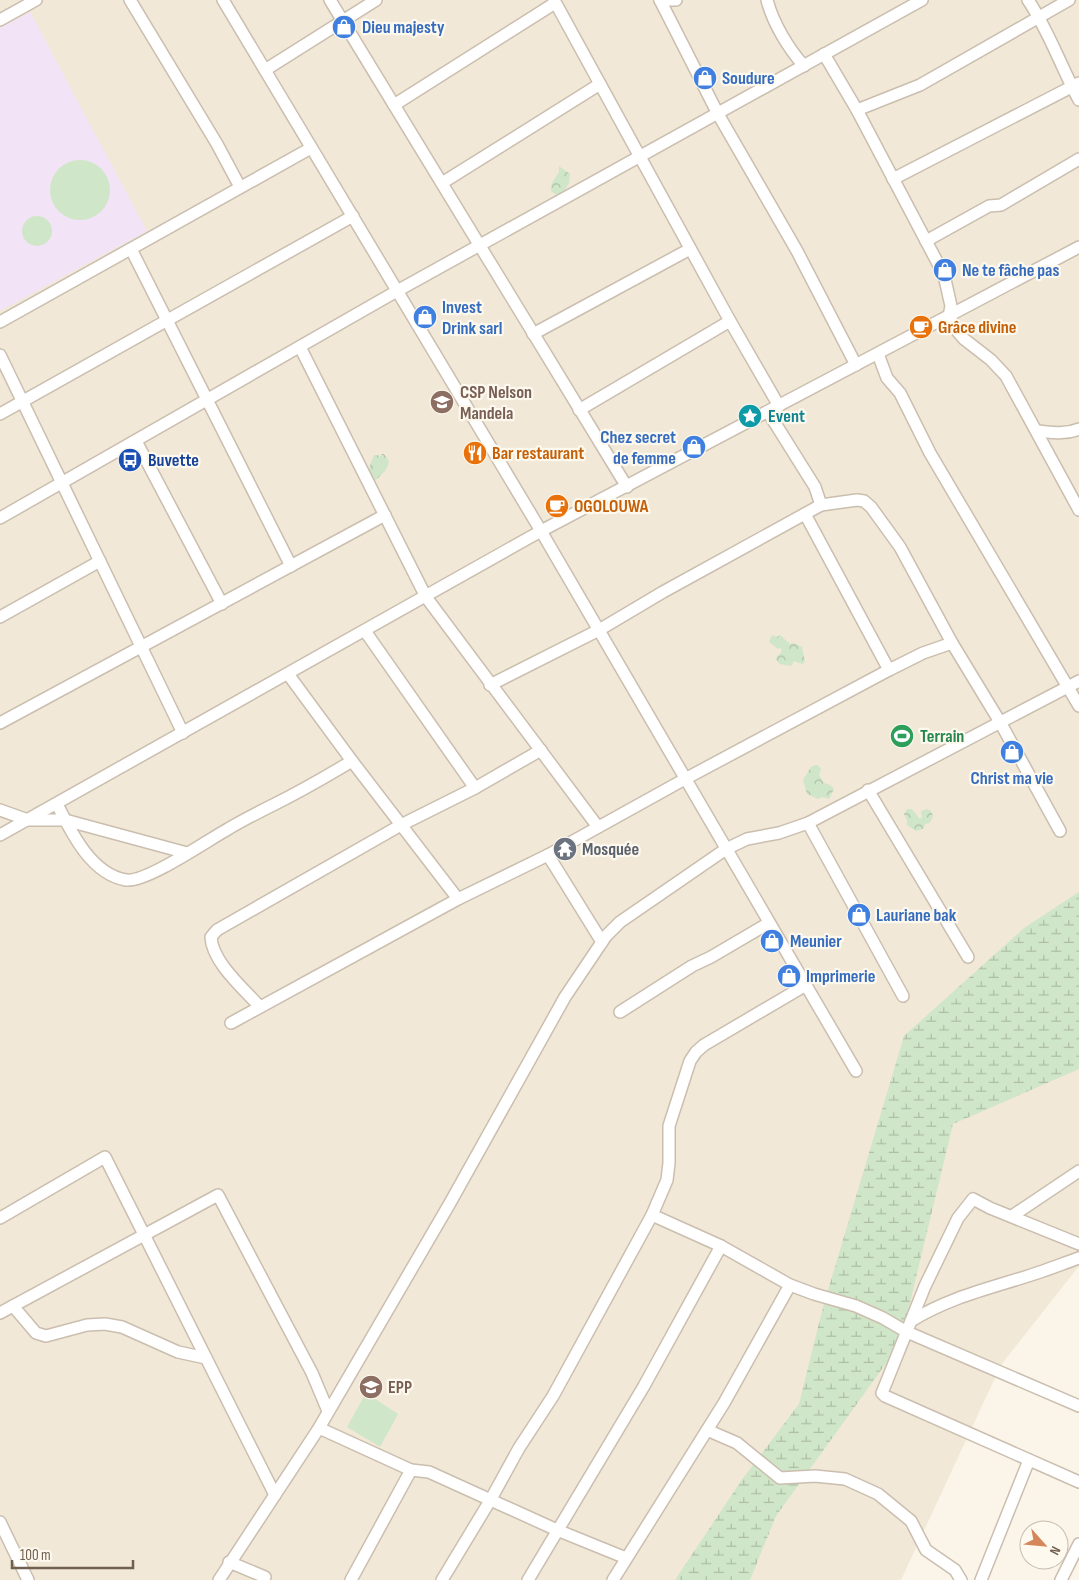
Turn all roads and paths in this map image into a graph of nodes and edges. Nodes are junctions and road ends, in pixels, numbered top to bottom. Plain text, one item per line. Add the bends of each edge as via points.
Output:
1 (36, 0) edge
2 (130, 0) edge
3 (223, 0) edge
4 (330, 0) edge
5 (376, 0) edge
6 (660, 0) edge
7 (676, 0) edge
8 (767, 0) edge
9 (922, 0) edge
10 (1028, 0) edge
11 (1069, 0) edge
12 (554, 2) edge
13 (1039, 17) junction
14 (0, 20) edge
15 (342, 20) junction
16 (824, 54) junction
17 (804, 66) junction
18 (265, 70) junction
19 (600, 84) junction
20 (1076, 85) edge
21 (1079, 100) edge
22 (394, 104) junction
23 (857, 110) junction
24 (718, 114) junction
25 (311, 148) junction
26 (640, 157) junction
27 (1079, 160) edge
28 (909, 171) junction
29 (893, 179) junction
30 (442, 184) junction
31 (240, 187) junction
32 (900, 192) junction
33 (352, 216) junction
34 (926, 240) junction
35 (480, 246) junction
36 (1079, 247) edge
37 (131, 249) junction
38 (690, 249) junction
39 (397, 291) junction
40 (949, 316) junction
41 (167, 320) junction
42 (730, 321) junction
43 (0, 322) edge
44 (533, 334) junction
45 (300, 347) junction
46 (878, 354) junction
47 (0, 355) edge
48 (856, 365) junction
49 (207, 400) junction
50 (23, 402) junction
51 (779, 406) junction
52 (579, 410) junction
53 (768, 412) junction
54 (0, 414) edge
55 (1079, 429) edge
56 (1036, 431) junction
57 (136, 441) junction
58 (62, 482) junction
59 (627, 487) junction
60 (821, 504) junction
61 (1079, 510) edge
62 (805, 514) junction
63 (385, 515) junction
64 (0, 518) edge
65 (541, 531) junction
66 (100, 561) junction
67 (291, 566) junction
68 (426, 597) junction
69 (222, 604) junction
70 (0, 617) edge
71 (599, 630) junction
72 (365, 631) junction
73 (952, 643) junction
74 (142, 647) junction
75 (889, 670) junction
76 (288, 674) junction
77 (1079, 680) edge
78 (490, 685) junction
79 (1068, 686) junction
80 (1079, 706) edge
81 (0, 722) edge
82 (1000, 722) junction
83 (183, 733) junction
84 (541, 750) junction
85 (352, 761) junction
86 (685, 779) junction
87 (475, 788) junction
88 (868, 790) junction
89 (57, 804) junction
90 (0, 810) edge
91 (28, 820) junction
92 (65, 820) junction
93 (808, 823) junction
94 (401, 825) junction
95 (598, 827) junction
96 (1060, 831) dead end
97 (0, 835) edge
98 (726, 849) junction
99 (187, 853) junction
100 (548, 855) junction
101 (458, 899) junction
102 (770, 923) junction
103 (602, 942) junction
104 (968, 957) dead end
105 (806, 985) junction
106 (903, 996) dead end
107 (260, 1007) junction
108 (620, 1012) dead end
109 (231, 1023) dead end
110 (856, 1071) dead end
111 (1079, 1171) edge
112 (652, 1215) junction
113 (1012, 1216) junction
114 (0, 1218) edge
115 (145, 1234) junction
116 (1079, 1244) edge
117 (721, 1246) junction
118 (1079, 1258) edge
119 (790, 1285) junction
120 (14, 1306) junction
121 (0, 1313) edge
122 (909, 1326) junction
123 (206, 1358) junction
124 (1079, 1406) edge
125 (328, 1411) junction
126 (319, 1428) junction
127 (707, 1430) junction
128 (1029, 1460) junction
129 (411, 1470) junction
130 (1079, 1482) edge
131 (275, 1495) junction
132 (491, 1499) junction
133 (0, 1522) edge
134 (557, 1530) junction
135 (1079, 1544) edge
136 (626, 1558) junction
137 (229, 1562) junction
138 (265, 1576) dead end
139 (28, 1580) edge
140 (219, 1580) edge
141 (351, 1580) edge
142 (442, 1580) edge
143 (528, 1580) edge
144 (613, 1580) edge
145 (961, 1580) edge
146 (981, 1580) edge
147 (1061, 1580) edge

1 - 14 street
2 - 31 street
3 - 18 street
4 - 15 street
5 - 15 street
6 - 7 street
6 - 24 street
8 - 17 street via 771,15
9 - 16 street
10 - 13 street
11 - 13 street
12 - 19 street
12 - 22 street
13 - 20 street
13 - 23 street via 920,86
15 - 18 street
15 - 22 street
16 - 17 street
16 - 23 street
17 - 24 street
18 - 25 street
19 - 26 street
19 - 30 street
20 - 21 street
20 - 28 street
22 - 30 street
23 - 29 street
24 - 26 street
24 - 48 street via 797,251
25 - 31 street
25 - 33 street
26 - 35 street
26 - 38 street
27 - 34 street via 1001,205 988,206
28 - 29 street
28 - 32 street
29 - 32 street
30 - 35 street
31 - 37 street
32 - 34 street
33 - 39 street
33 - 41 street
34 - 40 street via 944,275 951,306
35 - 39 street
35 - 44 street
36 - 40 street
37 - 41 street
37 - 43 street
38 - 42 street
38 - 44 street
39 - 45 street
39 - 65 street
40 - 46 street
40 - 56 street via 964,340 1006,376
41 - 49 street
41 - 50 street
42 - 51 street
42 - 52 street
44 - 52 street
45 - 49 street
45 - 63 street
46 - 48 street
46 - 79 street via 930,453
47 - 50 street
48 - 51 street
49 - 57 street
49 - 67 street
50 - 54 street
50 - 58 street
51 - 53 street
52 - 59 street
53 - 59 street
53 - 60 street via 815,487
55 - 56 street via 1062,433
56 - 61 street
57 - 58 street
57 - 69 street
58 - 64 street
58 - 66 street
59 - 65 street
60 - 62 street
60 - 73 street via 856,500 871,507 900,547
62 - 71 street
62 - 75 street
63 - 67 street
63 - 68 street
65 - 68 street
65 - 71 street
66 - 70 street
66 - 74 street
67 - 69 street
68 - 72 street
68 - 78 street
69 - 74 street
71 - 78 street
71 - 86 street
72 - 76 street
72 - 87 street
73 - 75 street
73 - 82 street
74 - 81 street
74 - 83 street
75 - 86 street
76 - 83 street
76 - 85 street
77 - 79 street
78 - 84 street
79 - 80 street
79 - 82 street
82 - 88 street
82 - 96 street
83 - 89 street
84 - 87 street
84 - 95 street
85 - 94 street
85 - 99 street
86 - 95 street
86 - 98 street
87 - 94 street
88 - 93 street
88 - 104 street
89 - 91 street
89 - 92 street
90 - 91 street
91 - 92 street
91 - 97 street
92 - 99 street
92 - 99 street via 91,859 109,874 127,880 139,879
93 - 98 street via 747,839
93 - 106 street
94 - 101 street
94 - 107 street via 217,930 211,937 211,945 222,964
95 - 100 street
98 - 102 street
98 - 103 street via 620,922
100 - 101 street
100 - 103 street
101 - 107 street
102 - 105 street
102 - 108 street via 692,966
103 - 125 street via 565,997 450,1203
105 - 110 street
105 - 112 street via 696,1052 684,1076 669,1126 667,1180
107 - 109 street
111 - 113 street
112 - 117 street
112 - 132 street via 553,1396
113 - 116 street
113 - 122 street via 973,1199 958,1218
114 - 115 street via 105,1157
115 - 120 street
115 - 123 street
115 - 125 street via 218,1195 312,1373
117 - 119 street
117 - 134 street via 644,1386
118 - 122 street via 954,1298 926,1312
119 - 122 street
119 - 127 street
120 - 121 street
120 - 123 street via 36,1333 46,1336 87,1325 122,1326 178,1352
122 - 124 street
122 - 128 street via 882,1393
123 - 131 street
125 - 126 street
126 - 129 street
126 - 131 street
127 - 136 street
127 - 145 street via 737,1444 780,1478 815,1476 845,1479 878,1494 911,1521 926,1550 955,1570
128 - 130 street
128 - 146 street
129 - 132 street via 429,1472
129 - 141 street
131 - 137 street
132 - 134 street
132 - 142 street
133 - 139 street
134 - 136 street
134 - 143 street
135 - 147 street
136 - 144 street
137 - 138 street
137 - 140 street

